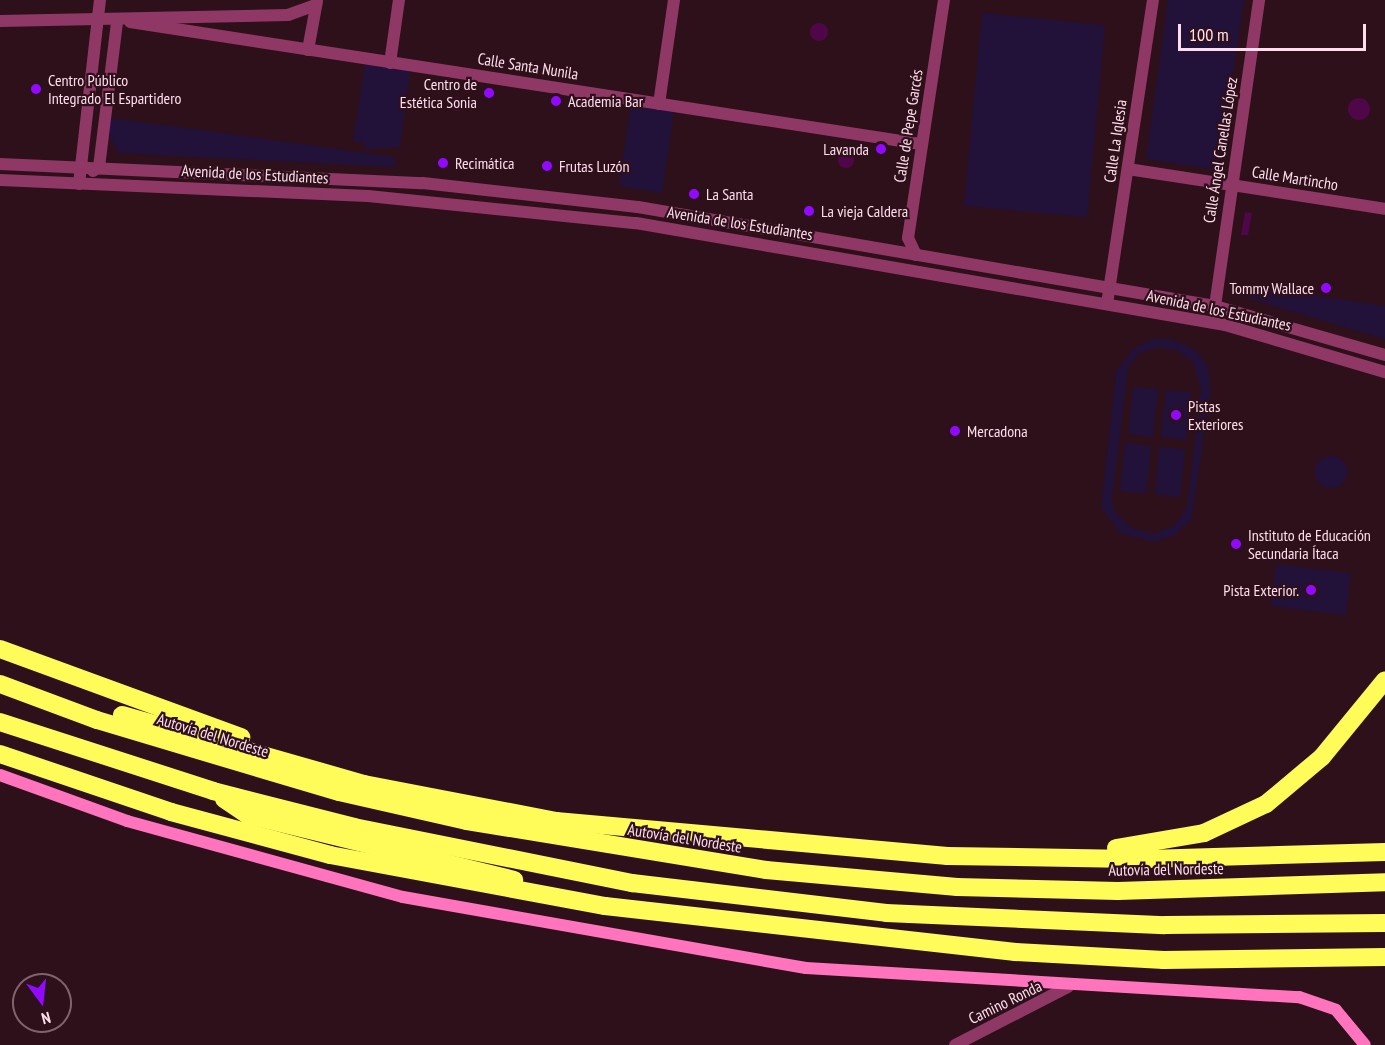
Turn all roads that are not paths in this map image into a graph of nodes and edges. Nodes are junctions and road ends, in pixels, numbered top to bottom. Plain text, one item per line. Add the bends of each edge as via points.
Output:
1 (100, 0) edge
2 (399, 0) edge
3 (674, 0) edge
4 (944, 0) edge
5 (1153, 0) edge
6 (1259, 0) edge
7 (317, 2) edge
8 (98, 20) junction
9 (0, 21) edge
10 (117, 22) junction
11 (130, 22) junction
12 (308, 50) junction
13 (390, 63) junction
14 (659, 104) junction
15 (921, 144) junction
16 (0, 164) edge
17 (80, 166) junction
18 (99, 167) junction
19 (1128, 169) junction
20 (0, 180) edge
21 (78, 184) junction
22 (1231, 184) junction
23 (1385, 209) edge
24 (916, 255) junction
25 (1111, 286) junction
26 (1107, 304) junction
27 (1215, 306) junction
28 (1385, 355) edge
29 (1385, 372) edge
30 (0, 649) edge
31 (0, 677) edge
32 (1385, 680) edge
33 (0, 684) edge
34 (0, 722) edge
35 (0, 754) edge
36 (0, 775) edge
37 (213, 791) junction
38 (694, 837) junction
39 (1385, 852) edge
40 (1040, 859) junction
41 (1385, 882) edge
42 (734, 922) junction
43 (1385, 923) edge
44 (1385, 957) edge
45 (1068, 987) junction
46 (955, 1045) edge
47 (1365, 1045) edge

1 - 8 street
2 - 13 street
3 - 14 street
4 - 15 street, Calle de Pepe Garcés
5 - 19 street, Calle La Iglesia
6 - 22 street, Calle Ángel Canellas López
7 - 11 street via 288,15
7 - 12 street
8 - 9 street
8 - 10 street
8 - 17 street
10 - 11 street
10 - 18 street
11 - 12 street, Calle Santa Nunila
12 - 13 street, Calle Santa Nunila
13 - 14 street, Calle Santa Nunila
14 - 15 street, Calle Santa Nunila
15 - 24 street, Calle de Pepe Garcés via 908,238
16 - 17 street, Avenida de los Estudiantes
17 - 18 street, Avenida de los Estudiantes
17 - 21 street
18 - 21 street
18 - 24 street, Avenida de los Estudiantes via 548,195
19 - 22 street, Calle Martincho
19 - 25 street, Calle La Iglesia
20 - 21 street, Avenida de los Estudiantes
21 - 26 street, Avenida de los Estudiantes via 501,207 647,225
22 - 23 street, Calle Martincho
22 - 27 street, Calle Ángel Canellas López
24 - 25 street, Avenida de los Estudiantes
25 - 26 street, Calle La Iglesia
25 - 27 street, Avenida de los Estudiantes
26 - 29 street, Avenida de los Estudiantes via 1253,332
27 - 28 street, Avenida de los Estudiantes
30 - 38 highway via 229,734 346,767
31 - 38 highway via 364,784 556,822
32 - 40 highway via 1304,775 1245,816 1179,840 1076,849
33 - 41 highway, Autovía del Nordeste via 107,723 339,792 467,821 766,870 957,887 1107,891
34 - 37 highway
35 - 42 highway via 171,812 330,855 544,897
36 - 45 main road via 127,821 415,899 806,968
37 - 42 highway via 248,815 341,839 546,888
37 - 43 highway via 506,861 886,914 1165,925
38 - 40 highway via 859,852
39 - 40 highway
42 - 44 highway via 1015,952 1130,958
45 - 46 street, Camino Ronda
45 - 47 main road via 1310,998 1345,1017

